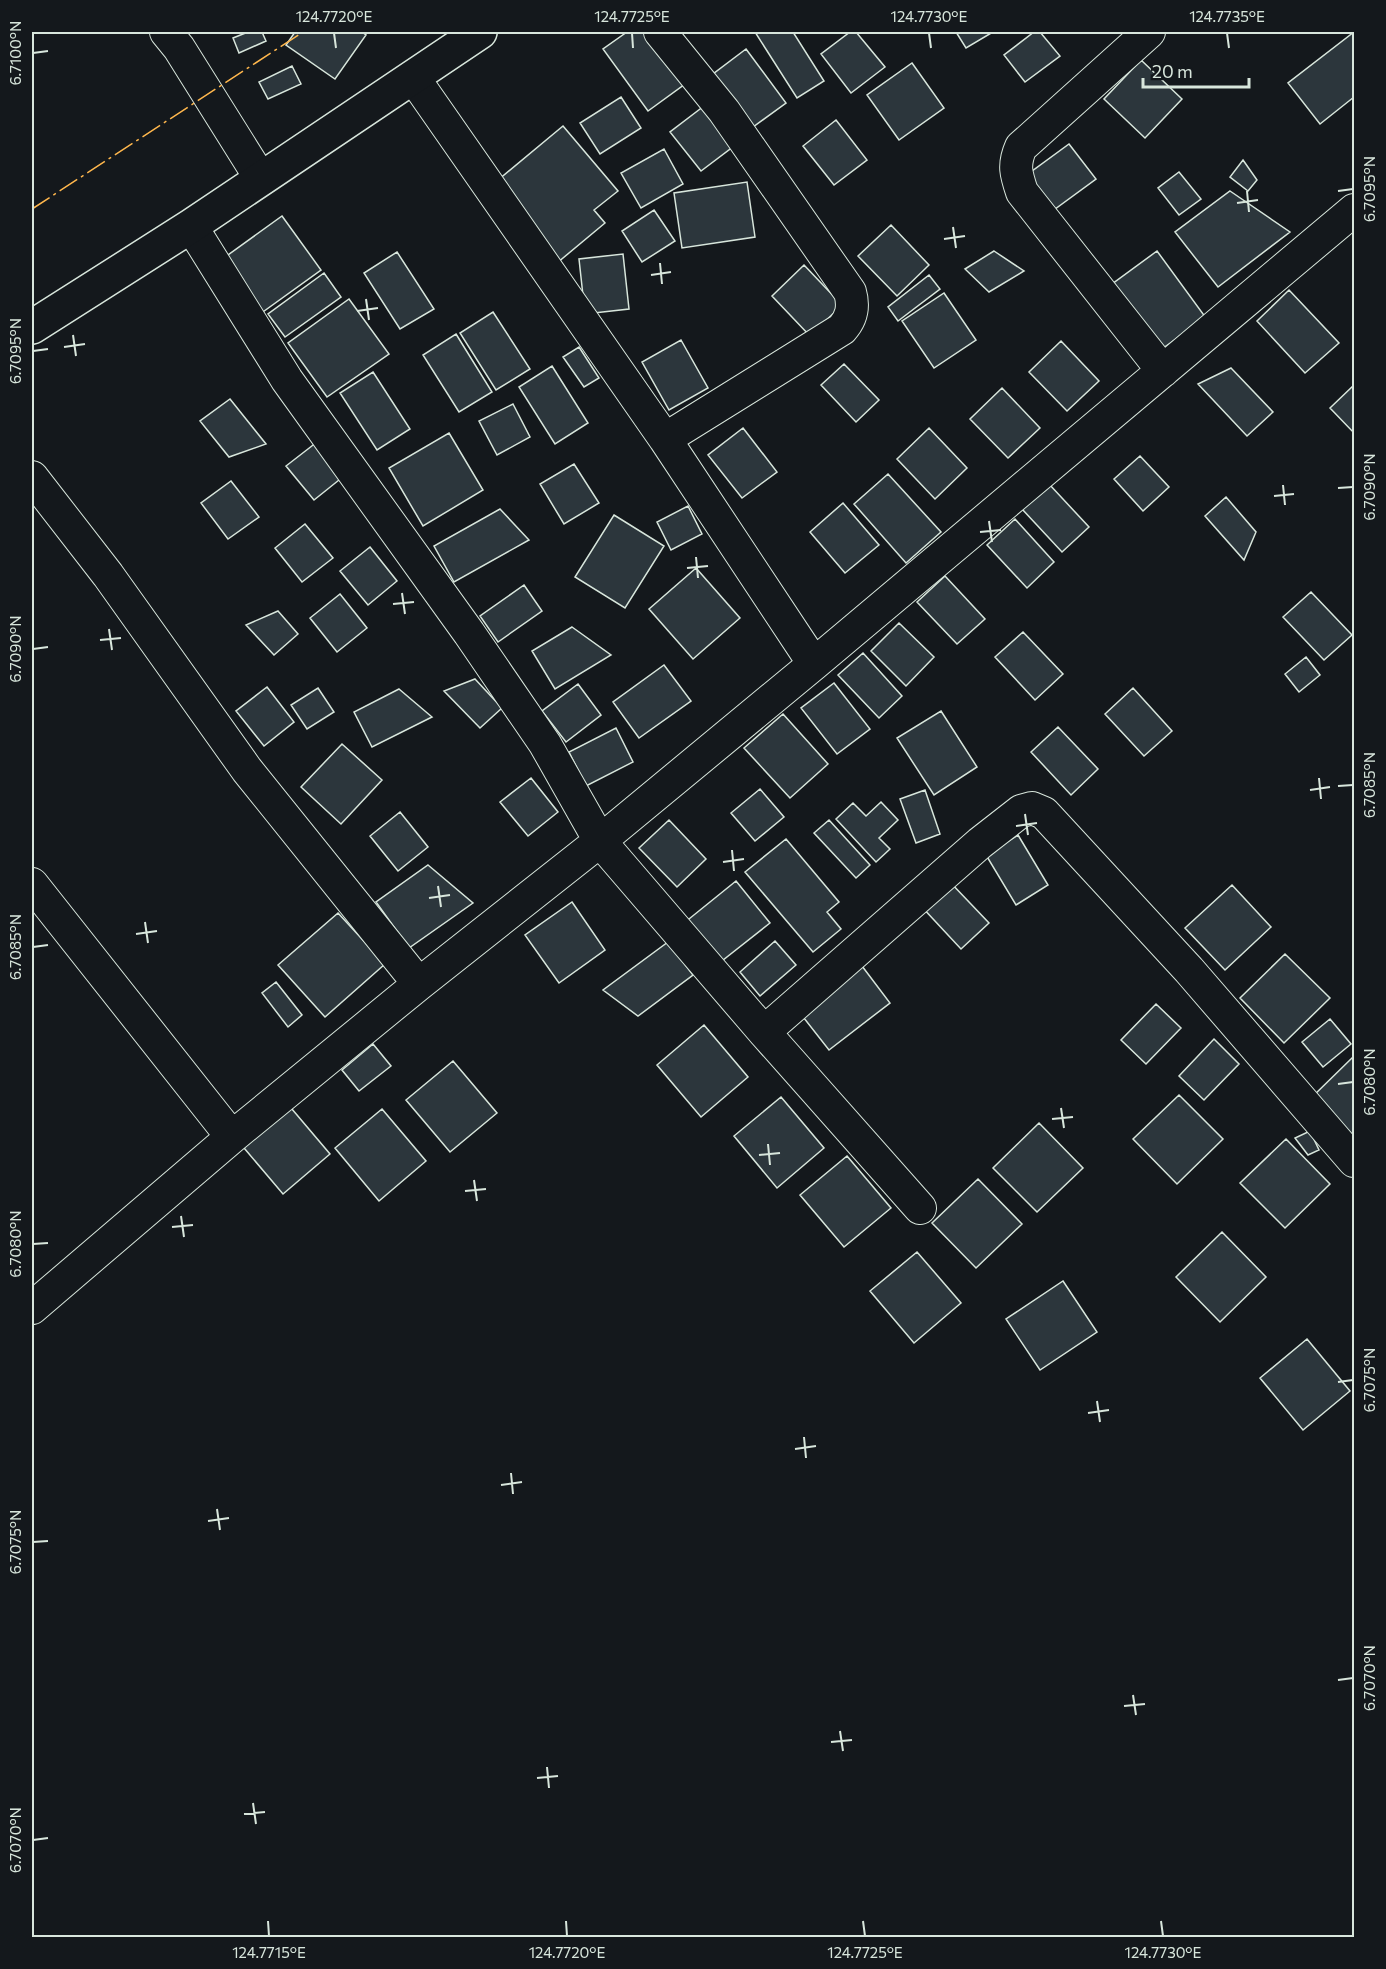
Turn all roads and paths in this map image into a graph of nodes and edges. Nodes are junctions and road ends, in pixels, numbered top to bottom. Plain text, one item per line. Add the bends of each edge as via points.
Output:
1 (166, 32) edge
2 (480, 32) edge
3 (660, 32) edge
4 (1149, 32) edge
5 (413, 76) junction
6 (261, 179) junction
7 (1354, 210) edge
8 (191, 226) junction
9 (32, 327) edge
10 (1163, 371) junction
11 (665, 439) junction
12 (32, 477) edge
13 (814, 664) junction
14 (600, 841) junction
15 (32, 884) edge
16 (419, 984) junction
17 (764, 1032) junction
18 (232, 1137) junction
19 (1354, 1161) edge
20 (920, 1208) dead end
21 (32, 1308) edge

1 - 6 street
2 - 5 highway
3 - 11 street via 724,111 850,292 853,302 852,313 842,329
4 - 10 street via 1021,147 1015,160 1022,192
5 - 6 highway
5 - 11 street
6 - 8 highway
7 - 10 street
8 - 9 highway
8 - 14 street via 288,380 545,744
10 - 13 street
11 - 13 street
12 - 16 street via 108,575 247,770
13 - 14 street
14 - 16 street
14 - 17 street
15 - 18 street
16 - 18 street
17 - 19 street via 980,843 1021,811 1032,808 1044,813 1181,961
17 - 20 street
18 - 21 street

